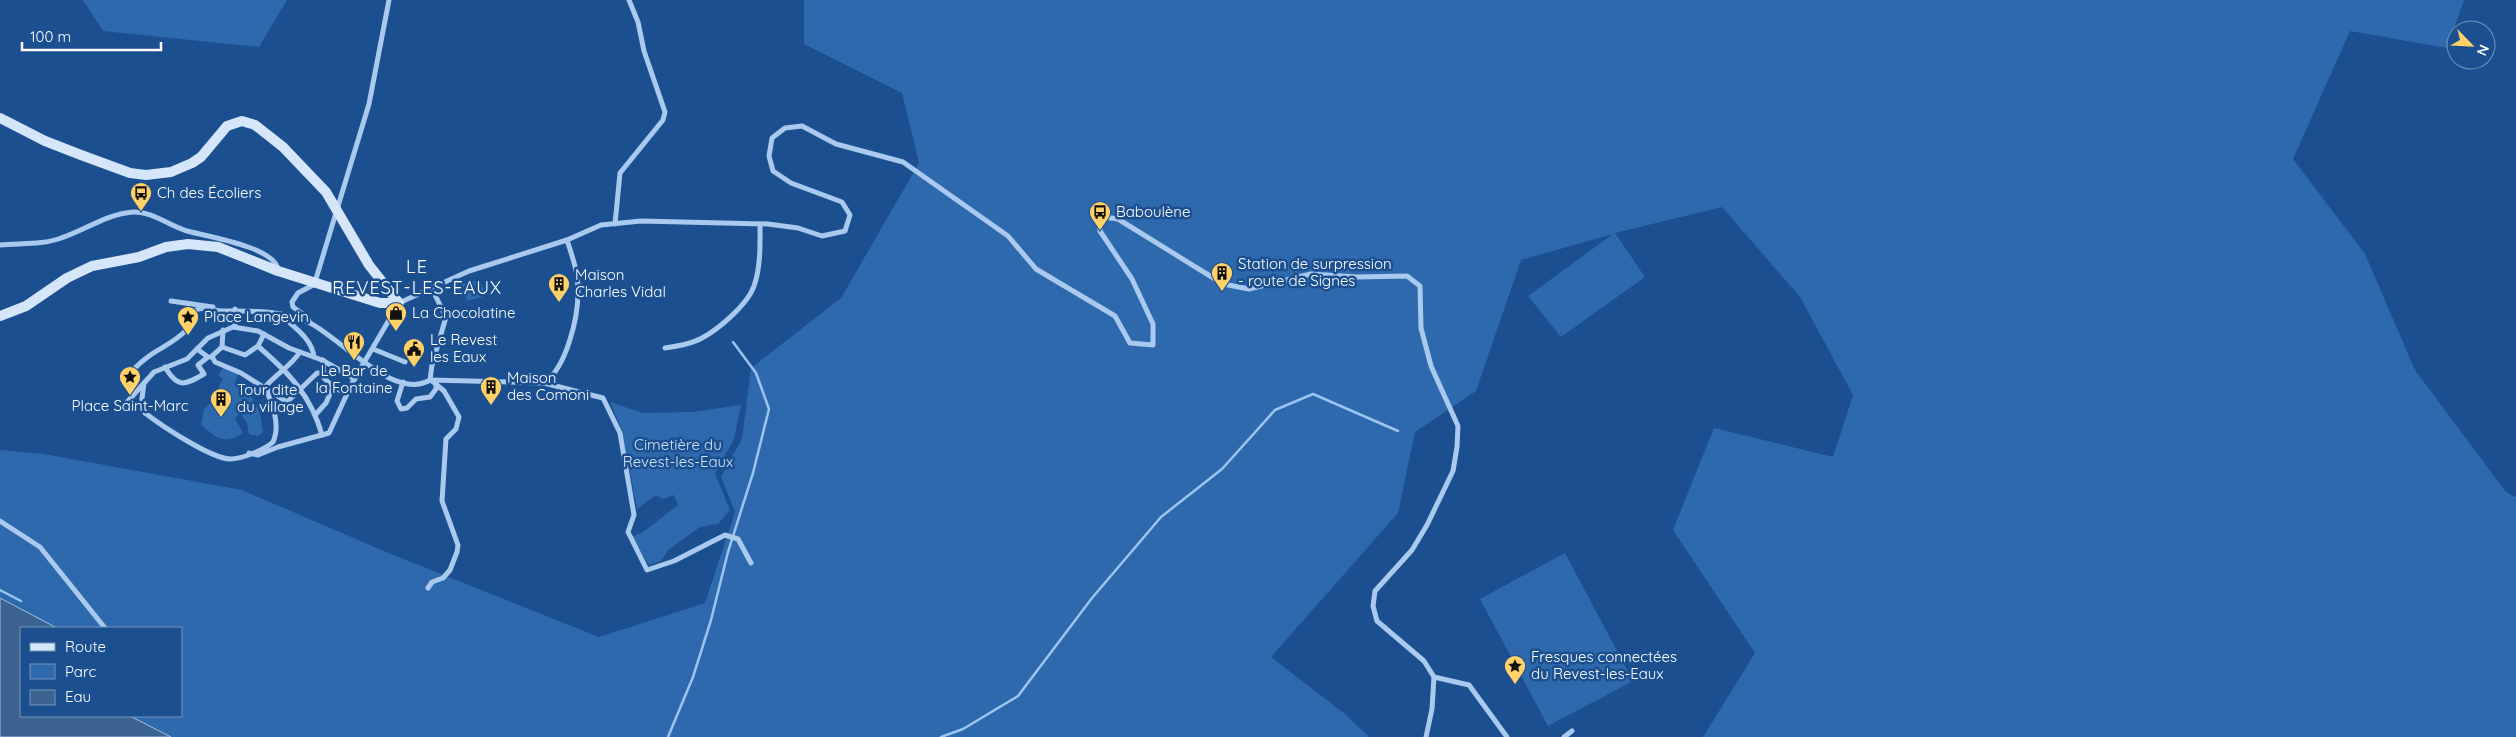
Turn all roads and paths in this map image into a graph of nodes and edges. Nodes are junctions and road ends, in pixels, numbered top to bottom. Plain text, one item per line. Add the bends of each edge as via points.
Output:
1 (389, 0) edge
2 (629, 0) edge
3 (0, 118) edge
4 (337, 213) junction
5 (615, 224) junction
6 (760, 224) junction
7 (568, 240) junction
8 (0, 245) edge
9 (278, 271) junction
10 (317, 282) junction
11 (431, 287) junction
12 (171, 301) dead end
13 (235, 309) junction
14 (395, 310) junction
15 (222, 311) junction
16 (281, 314) junction
17 (0, 318) edge
18 (310, 323) junction
19 (235, 327) junction
20 (223, 330) junction
21 (264, 334) junction
22 (258, 346) junction
23 (222, 347) junction
24 (665, 348) dead end
25 (197, 349) junction
26 (373, 349) junction
27 (300, 352) junction
28 (210, 357) junction
29 (314, 357) junction
30 (323, 360) junction
31 (405, 362) dead end
32 (365, 364) junction
33 (166, 368) junction
34 (284, 370) junction
35 (323, 373) junction
36 (355, 379) junction
37 (430, 380) junction
38 (144, 382) junction
39 (402, 382) junction
40 (436, 384) junction
41 (544, 384) junction
42 (265, 387) junction
43 (333, 387) junction
44 (300, 389) junction
45 (135, 392) junction
46 (347, 394) junction
47 (120, 410) dead end
48 (317, 416) junction
49 (322, 435) junction
50 (249, 453) junction
51 (0, 521) edge
52 (752, 563) dead end
53 (428, 588) dead end
54 (104, 627) edge
55 (1434, 677) junction
56 (1572, 731) dead end
57 (1426, 737) edge
58 (1507, 737) edge
59 (1564, 737) edge

1 - 4 street via 369,104
2 - 5 street via 665,112 663,120 620,173
3 - 4 street via 45,141 130,174 152,175 171,172 192,163 227,126 249,122 263,129 283,147 326,192
4 - 10 street
4 - 14 street
5 - 6 street via 641,220
5 - 7 street via 602,225
6 - 24 street via 759,268 749,297 703,338
6 - 55 street via 798,228 822,236 845,231 850,215 842,202 791,183 773,171 769,156 772,138 785,128 802,126 836,144 903,162 1008,236 1036,269 1115,316 1130,343 1153,346 1153,324 1132,279 1100,231 1099,221 1104,217 1118,219 1224,284 1249,289 1311,274 1412,277 1420,286 1421,328 1431,366 1458,426 1457,447 1453,471 1427,525 1412,550 1375,591 1373,606 1377,621 1424,660
7 - 11 street via 515,255
7 - 41 street via 578,282 576,312 561,365
8 - 9 street via 60,239 110,216 141,212 187,231 233,242 272,260
9 - 10 street
9 - 17 street via 214,246 174,245 139,257 92,266
10 - 14 street
10 - 18 street via 298,293 292,302
11 - 14 street
11 - 37 street via 446,317
12 - 15 street via 206,305
13 - 15 street
13 - 16 street
13 - 19 street
14 - 26 street
15 - 45 street via 194,310 182,334 132,372 129,386
16 - 18 street
16 - 29 street via 304,336
18 - 32 street
19 - 20 street
19 - 21 street
20 - 23 street
20 - 25 street
21 - 22 street
21 - 27 street
22 - 23 street via 245,356
22 - 34 street
23 - 28 street
25 - 28 street
25 - 33 street via 187,359
26 - 31 street
26 - 32 street
27 - 29 street
27 - 34 street
28 - 33 street via 198,365 204,374 184,384 174,379
28 - 42 street
29 - 30 street
30 - 35 street
30 - 36 street
32 - 36 street
32 - 39 street
33 - 38 street via 154,372
34 - 42 street
34 - 44 street
35 - 43 street
35 - 44 street via 317,372
36 - 46 street
37 - 39 street via 424,384
37 - 40 street
37 - 41 street
38 - 45 street
38 - 50 street via 142,409 151,418 219,457 231,459
39 - 40 street via 397,401 401,409 416,399 430,397
40 - 53 street via 444,391 459,417 456,429 446,439 442,502 458,544 450,570
41 - 52 street via 603,398 620,433 634,515 628,532 647,570 726,536 738,539
42 - 44 street via 287,402
42 - 50 street via 274,411 276,430 273,442
43 - 46 street
43 - 48 street
44 - 48 street
45 - 47 street
46 - 49 street via 329,433
48 - 49 street
49 - 50 street via 258,454
51 - 54 street via 40,548
55 - 57 street
55 - 58 street via 1470,685
56 - 59 street

